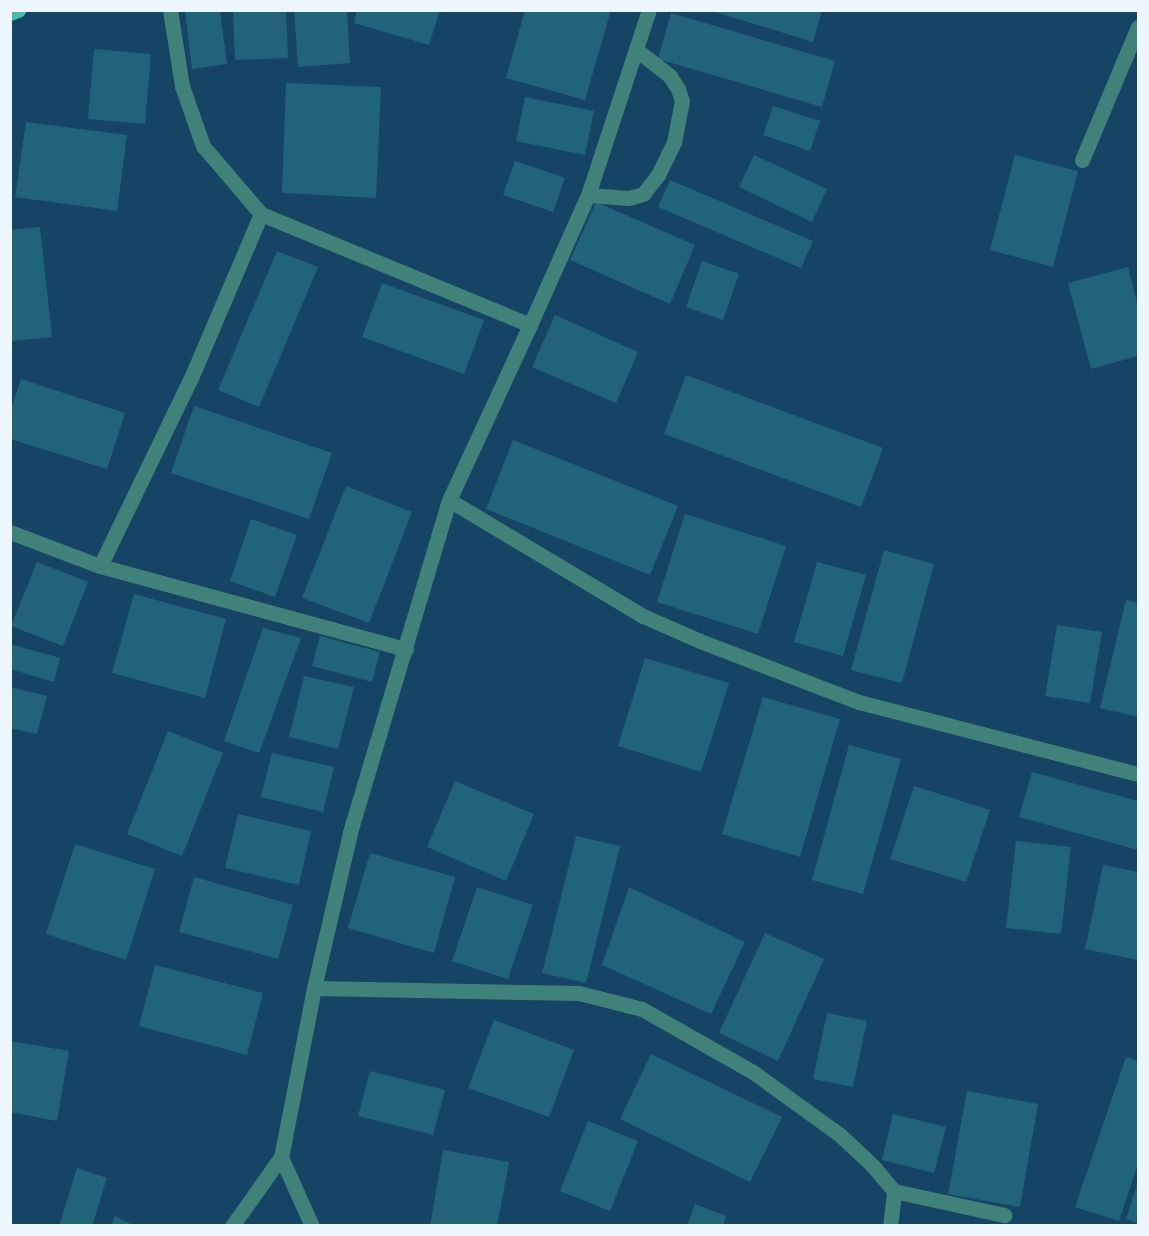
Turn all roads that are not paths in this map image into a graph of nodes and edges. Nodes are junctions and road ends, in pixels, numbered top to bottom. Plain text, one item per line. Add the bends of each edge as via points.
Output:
1 (18, 10) edge
2 (170, 10) edge
3 (649, 10) edge
4 (10, 13) edge
5 (1138, 27) edge
6 (638, 51) junction
7 (1082, 160) dead end
8 (588, 195) junction
9 (261, 214) junction
10 (530, 325) junction
11 (449, 500) junction
12 (10, 532) edge
13 (100, 566) junction
14 (406, 649) junction
15 (1138, 774) edge
16 (314, 988) junction
17 (281, 1157) junction
18 (894, 1191) junction
19 (1004, 1215) dead end
20 (232, 1226) edge
21 (312, 1226) edge
22 (890, 1226) edge

1 - 4 main road
2 - 9 street via 182,86 203,146
3 - 6 street
5 - 7 street
6 - 8 street
6 - 8 street via 670,76 678,89 682,101 674,142 658,175 643,194 629,198
8 - 10 street
9 - 10 street
9 - 13 street via 191,378
10 - 11 street
11 - 14 street
11 - 15 street via 643,616 700,641 859,702
12 - 13 street
13 - 14 street
14 - 16 street via 351,833
16 - 17 street
16 - 18 street via 579,993 642,1009 753,1072 840,1135
17 - 20 street
17 - 21 street
18 - 19 street
18 - 22 street

